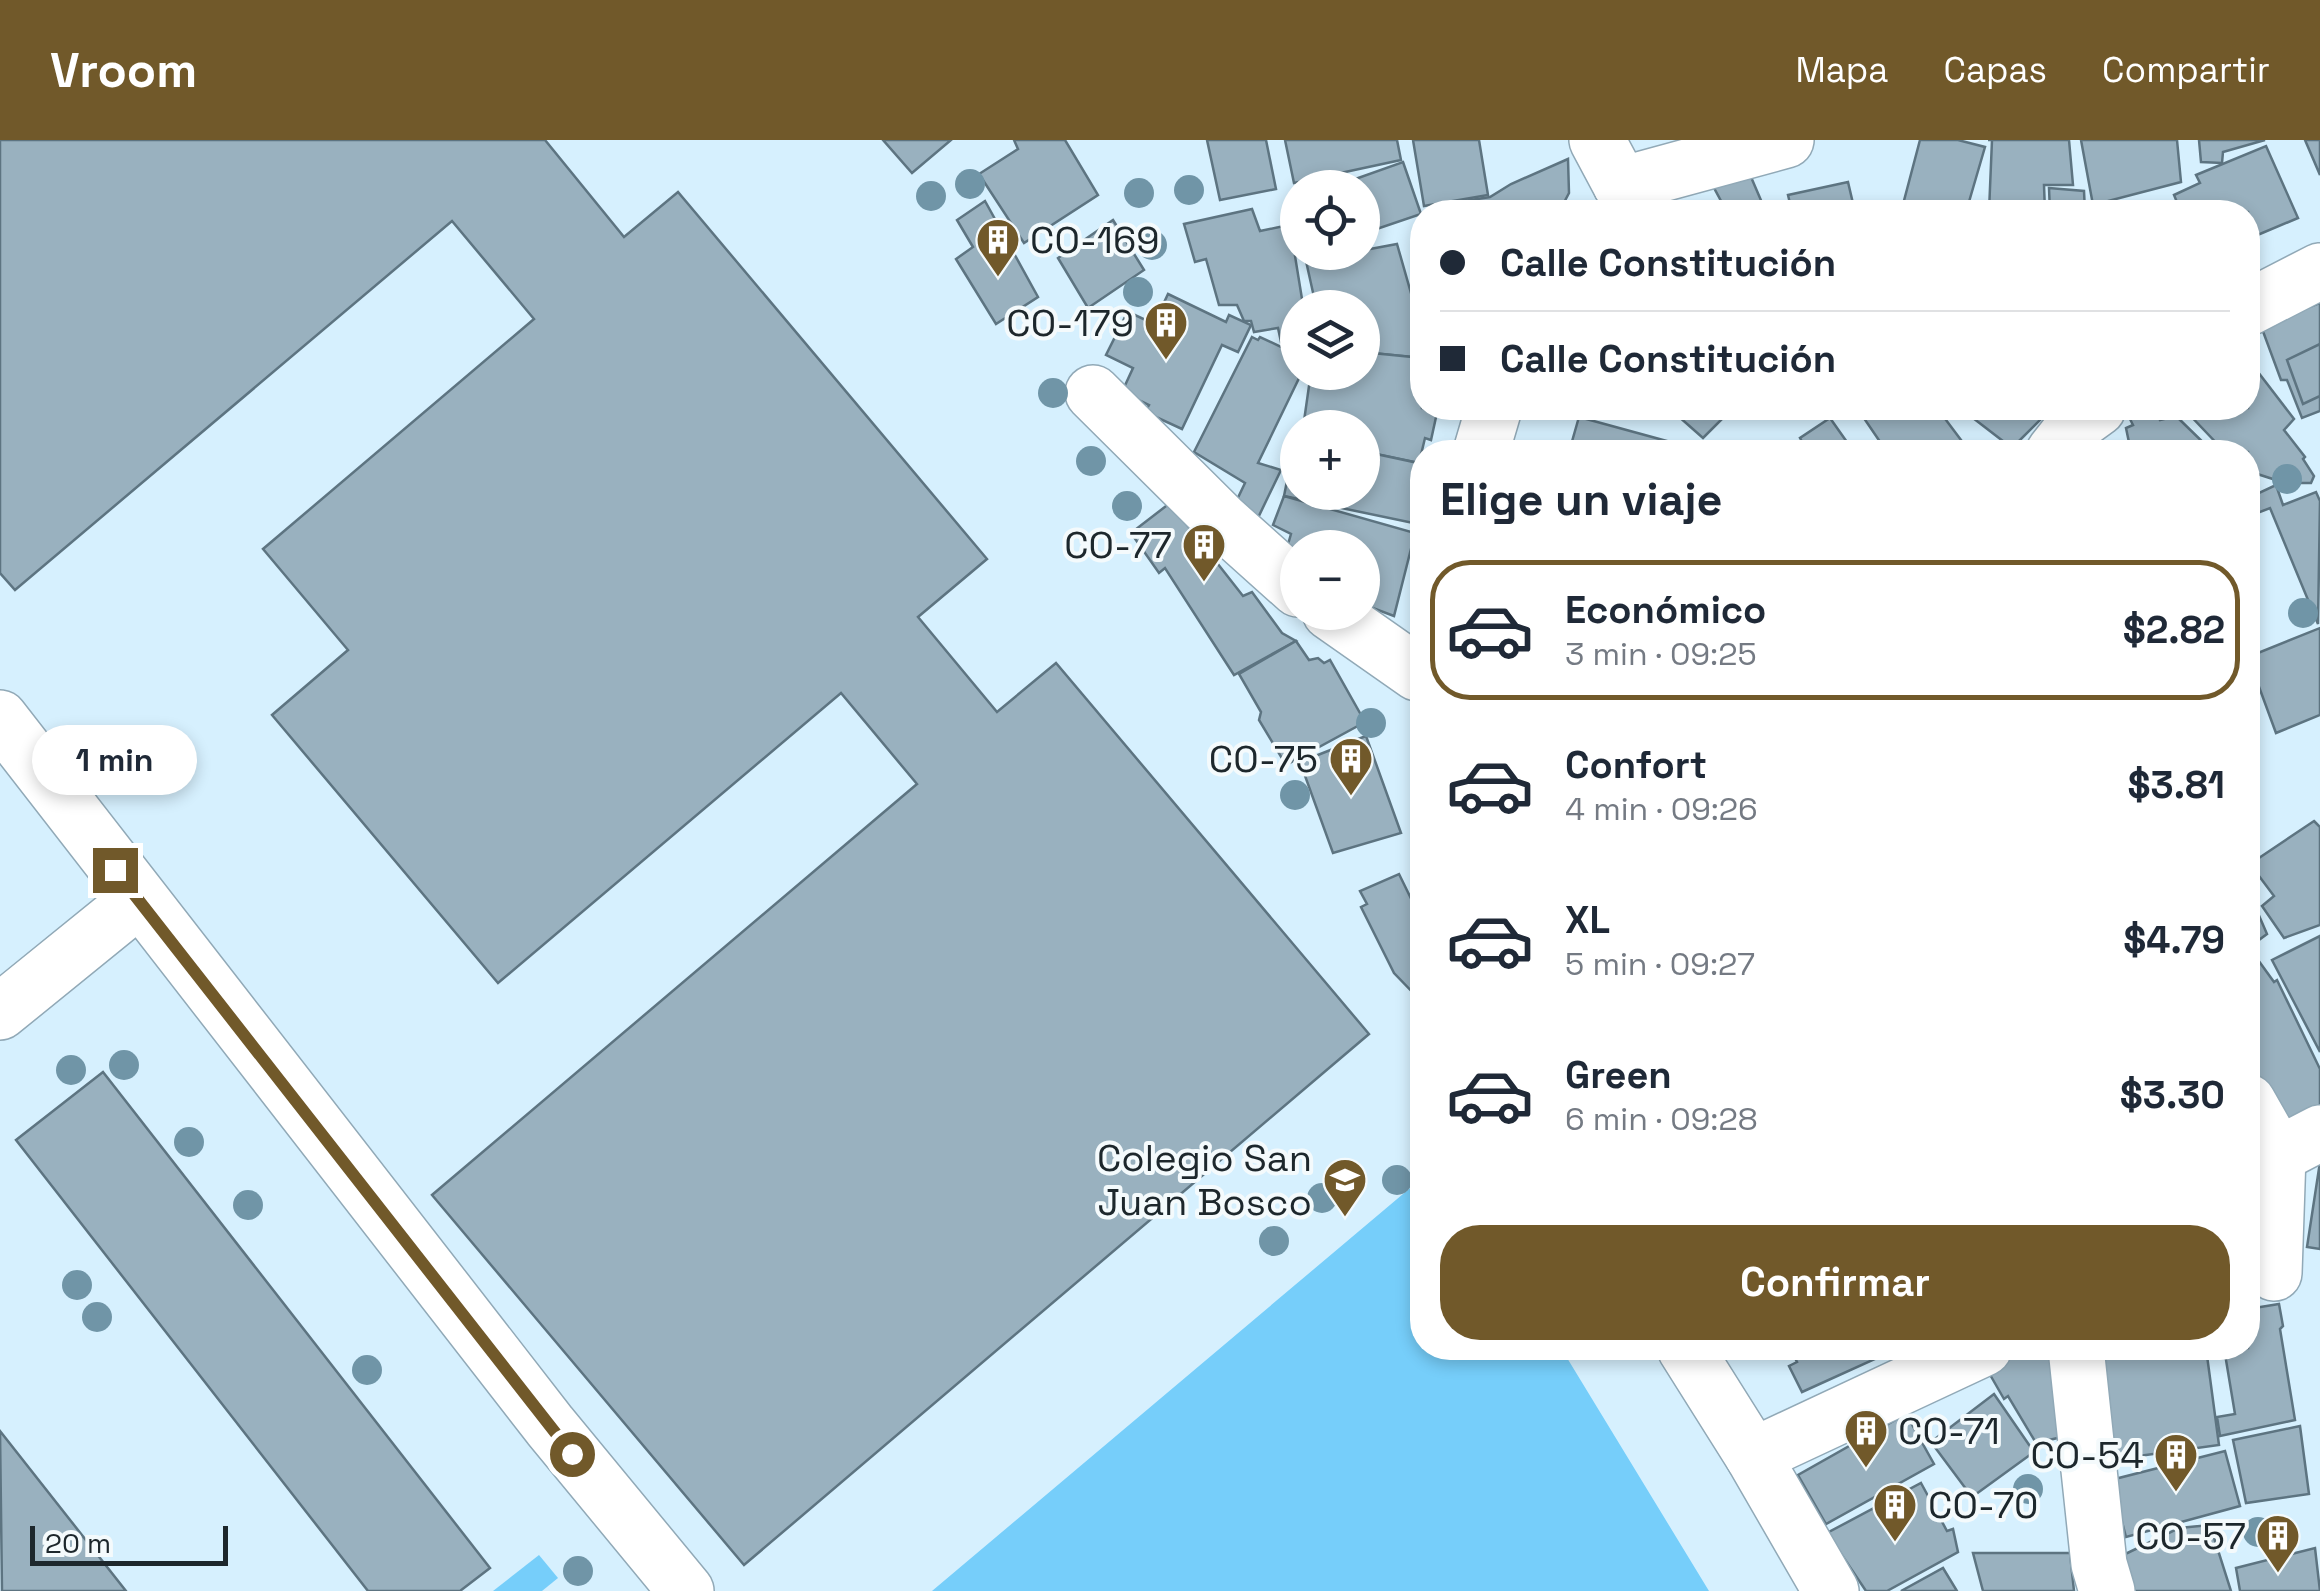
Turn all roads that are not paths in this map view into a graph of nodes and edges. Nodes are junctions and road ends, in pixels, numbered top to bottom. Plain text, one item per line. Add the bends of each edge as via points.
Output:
1 (1786, 140) edge
2 (1608, 179) edge
3 (2320, 272) edge
4 (2260, 302) edge
5 (1093, 393) dead end
6 (2082, 420) edge
7 (2063, 440) edge
8 (1280, 574) edge
9 (1356, 630) edge
10 (1410, 668) edge
11 (0, 718) edge
12 (138, 900) junction
13 (0, 1012) edge
14 (2260, 1112) edge
15 (2299, 1144) edge
16 (2280, 1277) edge
17 (1693, 1360) edge
18 (1958, 1360) edge
19 (2077, 1360) edge
20 (1753, 1456) junction
21 (686, 1591) edge
22 (1831, 1591) edge
23 (2107, 1591) edge

1 - 2 street
3 - 4 street
5 - 8 street
6 - 7 street
9 - 10 street
11 - 12 street
12 - 13 street
12 - 21 street
14 - 15 street
15 - 16 street
17 - 20 street
18 - 20 street
19 - 23 street
20 - 22 street

